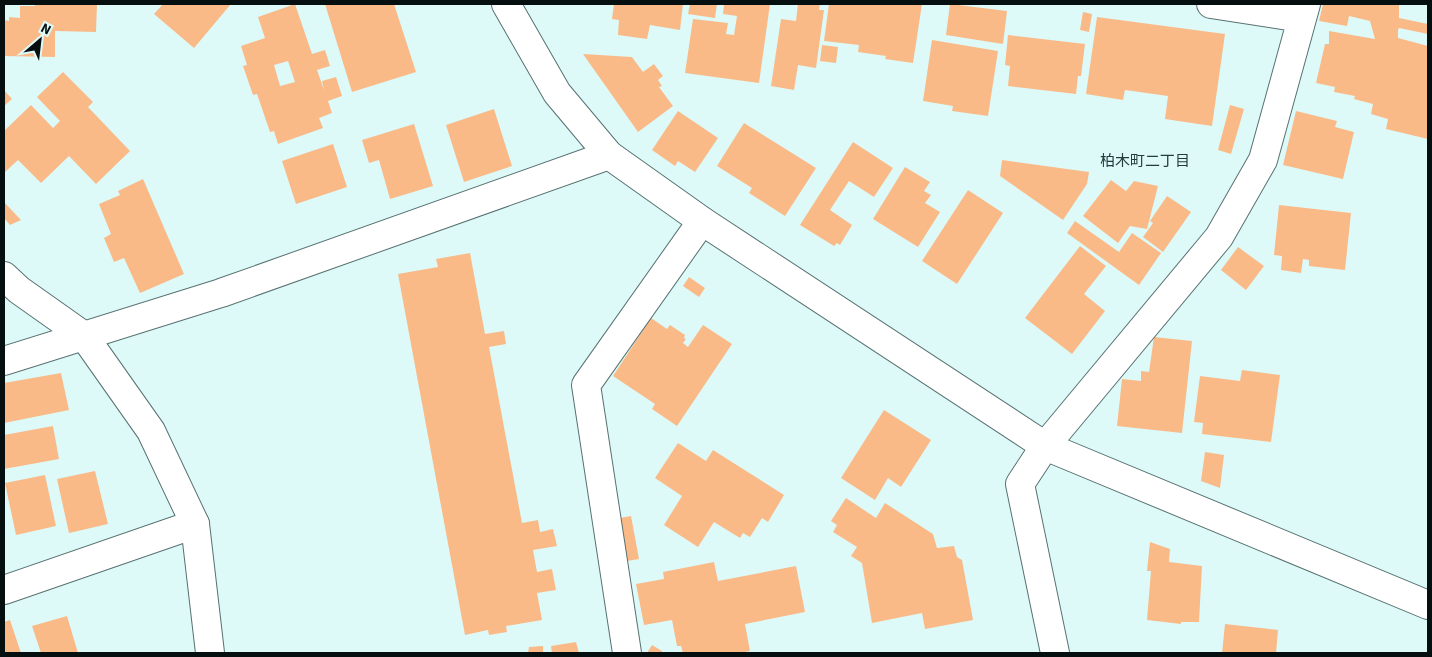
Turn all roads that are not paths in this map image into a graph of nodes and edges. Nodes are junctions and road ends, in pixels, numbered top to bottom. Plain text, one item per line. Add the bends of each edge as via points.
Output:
1 (506, 4) edge
2 (1211, 4) edge
3 (1304, 11) edge
4 (609, 155) junction
5 (702, 221) junction
6 (4, 276) edge
7 (84, 336) junction
8 (4, 361) edge
9 (1045, 446) junction
10 (195, 524) junction
11 (4, 590) edge
12 (1428, 605) edge
13 (210, 653) edge
14 (627, 653) edge
15 (1055, 653) edge

1 - 4 street via 558,93
2 - 3 street
3 - 9 street via 1263,160 1219,238
4 - 5 street
4 - 7 street via 221,293
5 - 9 street
5 - 14 street via 586,385
6 - 7 street
7 - 8 street
7 - 10 street via 151,430
9 - 12 street
9 - 15 street via 1020,484
10 - 11 street
10 - 13 street

